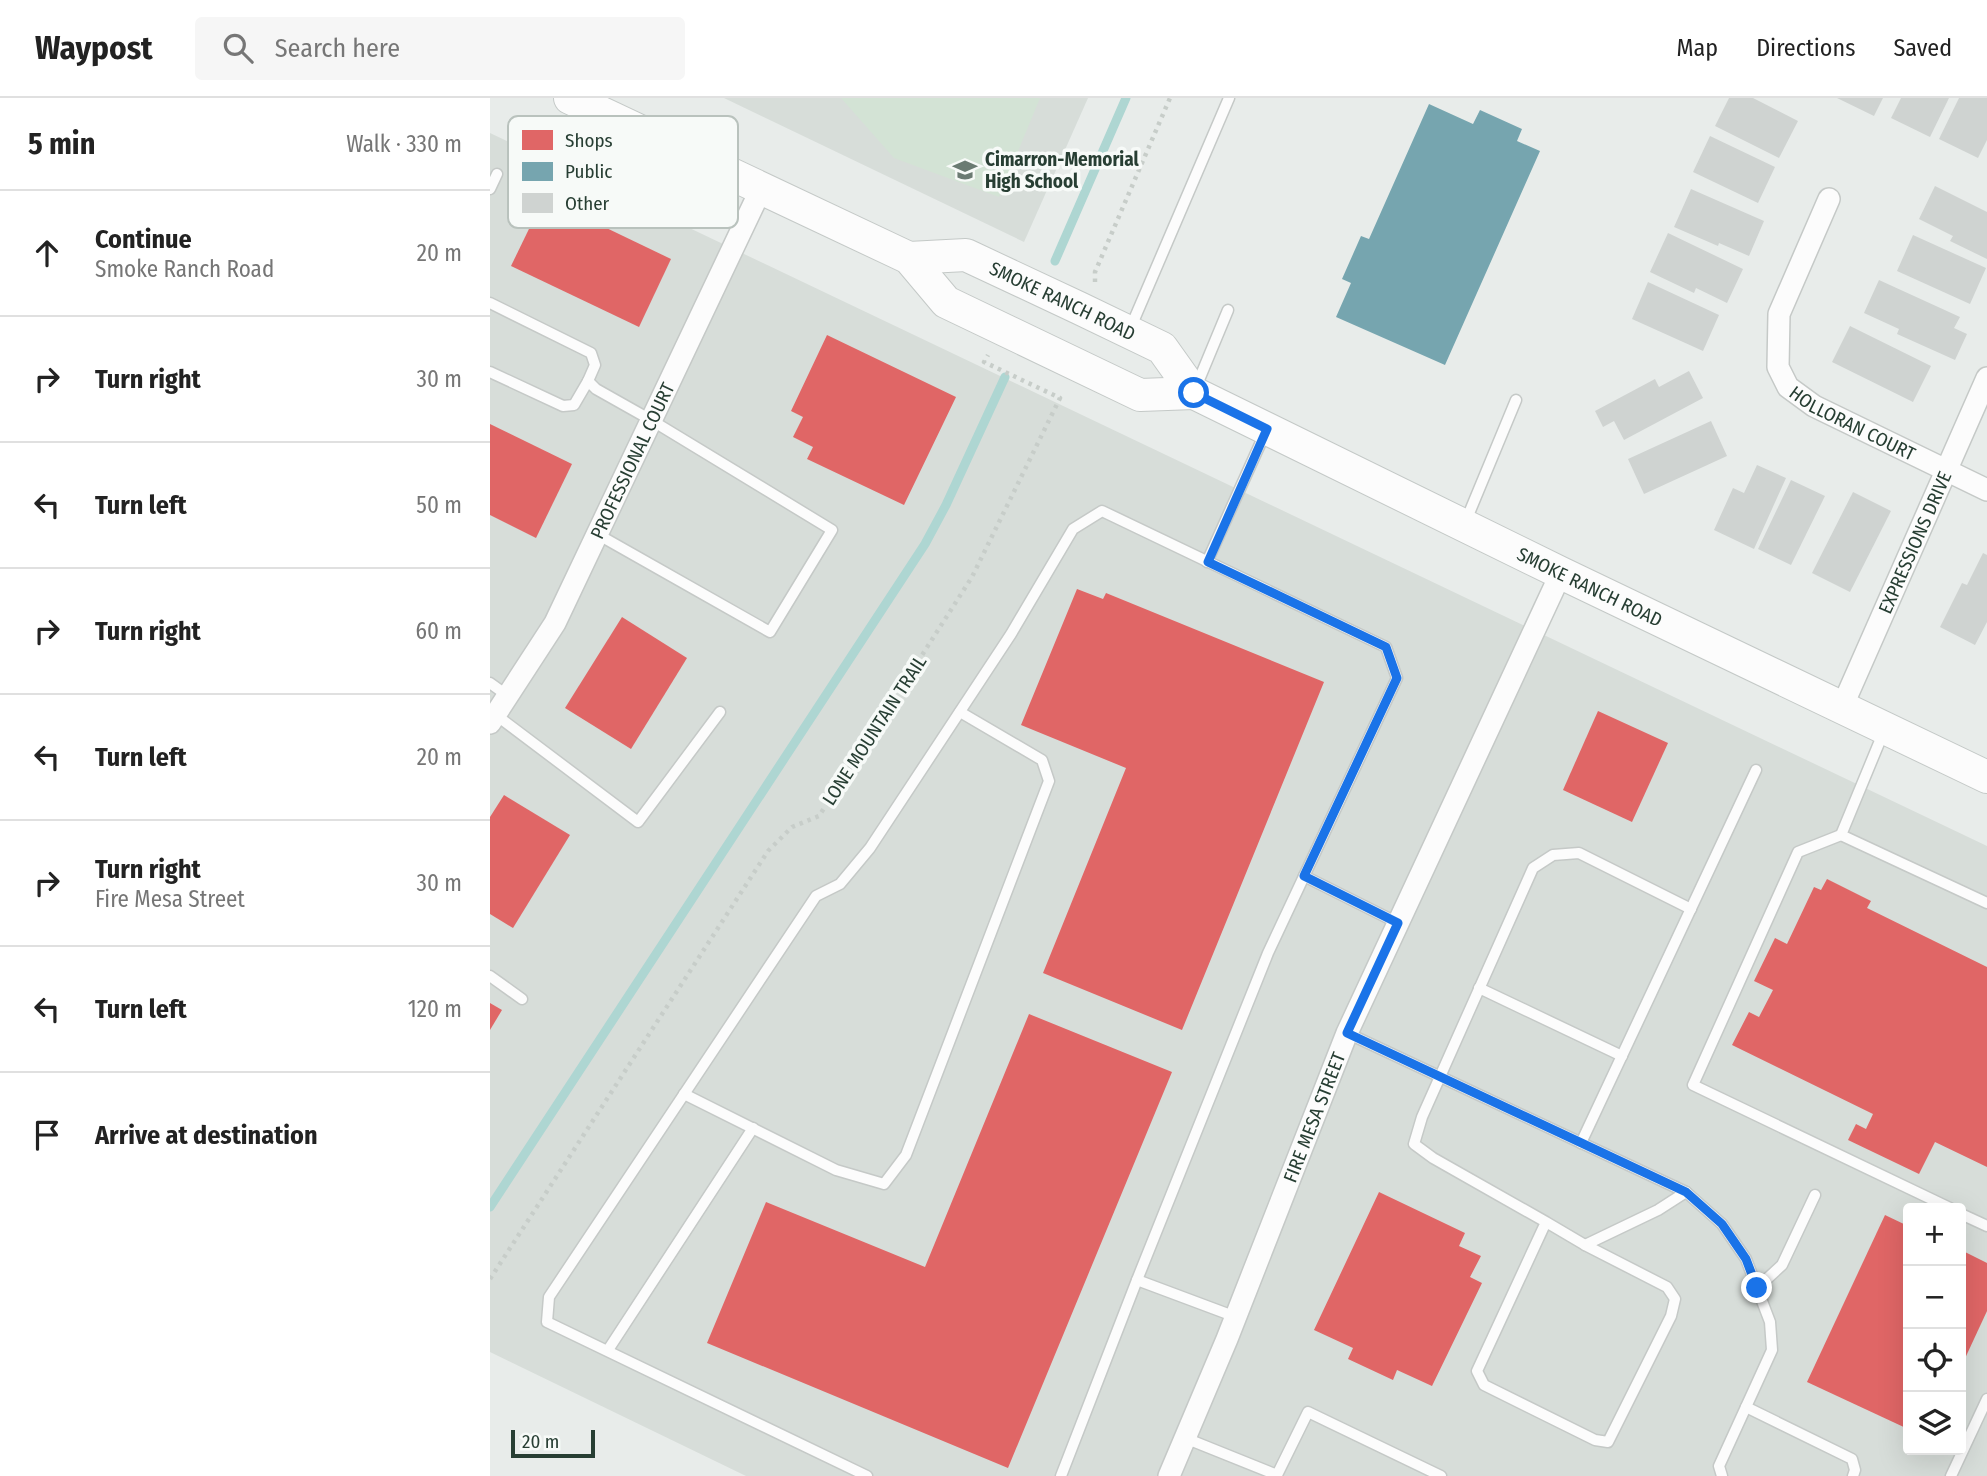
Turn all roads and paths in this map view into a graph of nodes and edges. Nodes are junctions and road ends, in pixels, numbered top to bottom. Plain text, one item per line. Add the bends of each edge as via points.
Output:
1 (570, 98) edge
2 (1170, 98) edge
3 (1229, 98) edge
4 (608, 116) edge
5 (497, 174) dead end
6 (738, 178) edge
7 (490, 189) edge
8 (761, 189) junction
9 (1829, 199) dead end
10 (909, 258) junction
11 (1096, 281) dead end
12 (490, 303) edge
13 (1228, 310) dead end
14 (1129, 332) junction
15 (984, 362) dead end
16 (490, 372) edge
17 (1987, 378) edge
18 (587, 382) junction
19 (1194, 393) junction
20 (1516, 400) dead end
21 (651, 420) junction
22 (1267, 429) junction
23 (1947, 471) junction
24 (1987, 490) edge
25 (1464, 525) junction
26 (597, 534) junction
27 (1208, 562) junction
28 (1561, 573) junction
29 (490, 683) edge
30 (508, 696) junction
31 (1842, 708) junction
32 (720, 712) dead end
33 (960, 712) junction
34 (493, 719) edge
35 (1885, 728) junction
36 (1756, 770) dead end
37 (1987, 777) edge
38 (1841, 835) junction
39 (1304, 876) junction
40 (1987, 903) edge
41 (1691, 909) junction
42 (1398, 923) junction
43 (490, 976) edge
44 (1479, 988) junction
45 (522, 999) dead end
46 (1347, 1033) junction
47 (1622, 1056) junction
48 (1440, 1078) junction
49 (684, 1094) junction
50 (753, 1128) junction
51 (1581, 1143) junction
52 (1686, 1192) junction
53 (1815, 1195) dead end
54 (1940, 1203) edge
55 (1966, 1216) edge
56 (1546, 1222) junction
57 (1987, 1226) edge
58 (1585, 1245) junction
59 (490, 1279) edge
60 (1137, 1280) junction
61 (1757, 1288) junction
62 (1236, 1317) junction
63 (608, 1350) junction
64 (1987, 1399) edge
65 (1746, 1406) junction
66 (1185, 1438) junction
67 (867, 1476) edge
68 (1061, 1476) edge
69 (1169, 1476) edge
70 (1278, 1476) edge
71 (1441, 1476) edge
72 (1722, 1476) edge
73 (1853, 1476) edge
74 (1951, 1476) edge

1 - 4 main road, SMOKE RANCH ROAD
2 - 11 path via 1095,272
3 - 14 lane
5 - 7 lane
6 - 8 main road, SMOKE RANCH ROAD
8 - 10 main road, SMOKE RANCH ROAD
8 - 21 street, PROFESSIONAL COURT
9 - 23 street, HOLLORAN COURT via 1779,314 1778,367 1788,387 1814,406
10 - 14 main road, SMOKE RANCH ROAD via 966,255
10 - 19 main road, SMOKE RANCH ROAD via 946,302 1140,396
12 - 18 lane via 591,353 595,365
13 - 19 lane
14 - 19 main road, SMOKE RANCH ROAD via 1162,348
15 - 59 path, LONE MOUNTAIN TRAIL via 1060,398 972,576 819,816 792,827 768,851
16 - 18 lane via 563,407 574,405
17 - 23 street, EXPRESSIONS DRIVE
18 - 21 lane
19 - 22 main road, SMOKE RANCH ROAD
20 - 25 lane
21 - 26 street, PROFESSIONAL COURT
21 - 26 lane via 832,530 770,632
22 - 25 main road, SMOKE RANCH ROAD
22 - 27 lane
23 - 24 street, HOLLORAN COURT
23 - 31 street, EXPRESSIONS DRIVE
25 - 28 main road, SMOKE RANCH ROAD
26 - 30 street, PROFESSIONAL COURT via 555,623
27 - 33 lane via 1102,511 1073,529
27 - 39 lane via 1386,647 1397,678
28 - 31 main road, SMOKE RANCH ROAD
28 - 42 street, FIRE MESA STREET
29 - 30 lane
30 - 34 street, PROFESSIONAL COURT
31 - 35 main road, SMOKE RANCH ROAD
32 - 34 lane via 638,822
33 - 49 lane via 870,848 840,884 816,896
33 - 50 lane via 1042,760 1049,781 906,1155 884,1184 836,1170
35 - 37 main road, SMOKE RANCH ROAD
35 - 38 lane
36 - 41 lane
38 - 40 lane
38 - 54 lane via 1798,852 1693,1085
39 - 42 lane
39 - 60 lane via 1268,953
41 - 44 lane via 1578,853 1553,855 1533,868
41 - 47 lane
42 - 46 street, FIRE MESA STREET
43 - 45 lane
44 - 47 lane
44 - 48 lane
46 - 48 lane
46 - 62 street, FIRE MESA STREET
47 - 51 lane
48 - 51 lane
48 - 56 lane via 1414,1144
49 - 50 lane
49 - 63 lane via 549,1297 547,1322
50 - 63 lane
51 - 52 lane
52 - 58 lane
52 - 61 lane via 1722,1224 1746,1259
53 - 61 lane via 1782,1265
55 - 57 lane
56 - 58 lane
56 - 58 lane via 1477,1371 1484,1385 1595,1440 1608,1442 1671,1316 1675,1299 1667,1287
60 - 62 lane
60 - 68 lane
61 - 65 lane via 1770,1322 1772,1350
62 - 66 street, FIRE MESA STREET
63 - 67 lane
64 - 74 lane
65 - 72 lane via 1718,1466
65 - 73 lane via 1852,1459
66 - 69 street, FIRE MESA STREET
66 - 70 lane
70 - 71 lane via 1308,1412

